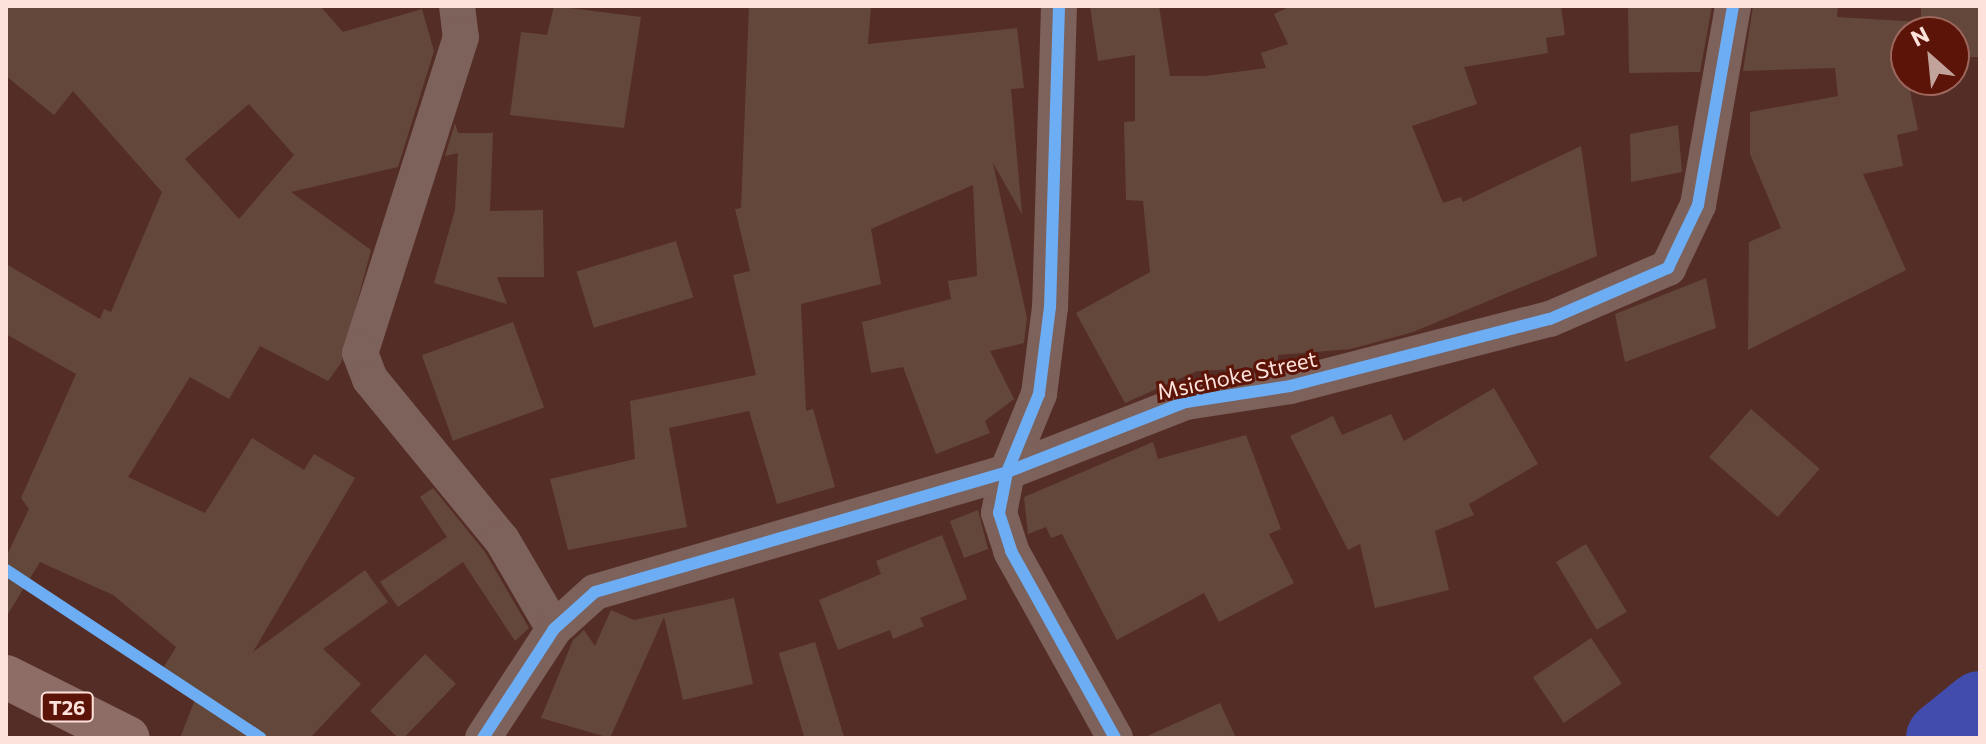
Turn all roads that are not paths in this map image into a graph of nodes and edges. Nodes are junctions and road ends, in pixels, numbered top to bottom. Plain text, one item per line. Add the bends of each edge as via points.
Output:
1 (457, 6) edge
2 (1059, 6) edge
3 (1733, 6) edge
4 (1007, 472) junction
5 (554, 629) junction
6 (6, 677) edge
7 (128, 738) edge
8 (483, 738) edge
9 (1115, 738) edge

1 - 5 street via 461,37 360,353 370,379 502,540
2 - 4 street via 1050,307 1039,394
3 - 4 street, Msichoke Street via 1698,205 1668,268 1550,319 1290,386 1186,402
4 - 5 street, Msichoke Street via 639,575 595,592
4 - 9 street via 999,513 1011,551
5 - 8 street, Msichoke Street
6 - 7 highway, T26

